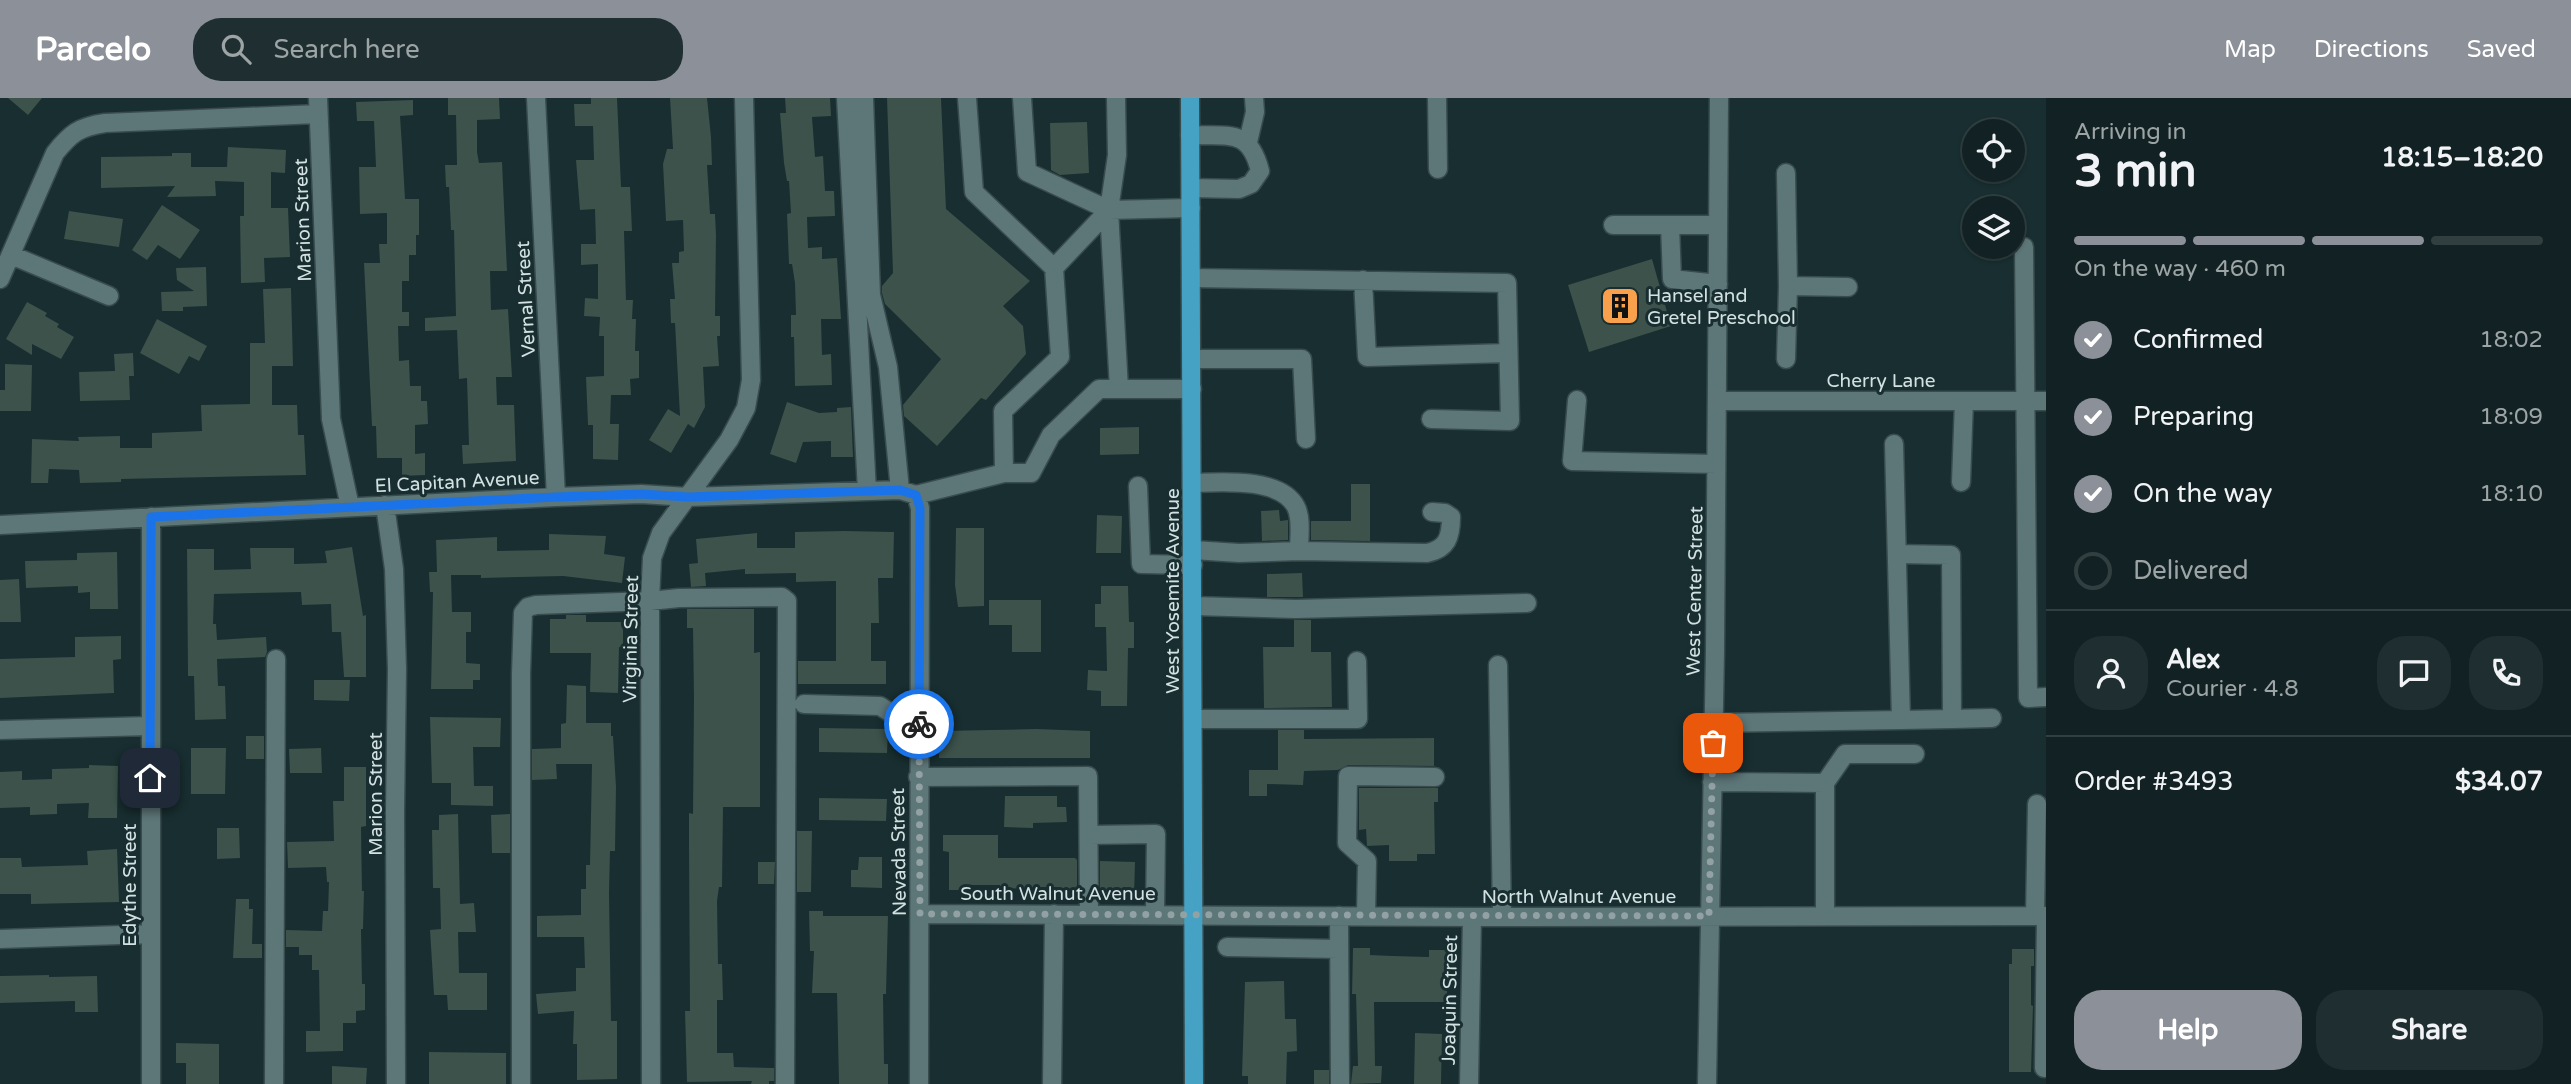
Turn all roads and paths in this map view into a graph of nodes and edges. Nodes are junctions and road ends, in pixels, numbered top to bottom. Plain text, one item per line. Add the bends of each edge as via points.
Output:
1 (536, 98) edge
2 (744, 98) edge
3 (846, 98) edge
4 (864, 98) edge
5 (967, 98) edge
6 (1022, 98) edge
7 (1116, 98) edge
8 (1190, 98) edge
9 (1254, 98) edge
10 (1437, 98) edge
11 (1719, 98) edge
12 (318, 106) edge
13 (1191, 135) junction
14 (1248, 142) junction
15 (1438, 169) dead end
16 (1786, 173) dead end
17 (1191, 188) junction
18 (1191, 208) junction
19 (1109, 210) junction
20 (1613, 225) dead end
21 (1670, 225) junction
22 (1718, 226) junction
23 (11, 255) junction
24 (2024, 259) edge
25 (1054, 268) junction
26 (1191, 278) junction
27 (0, 279) edge
28 (1363, 280) junction
29 (1718, 284) junction
30 (1788, 286) junction
31 (1848, 287) dead end
32 (109, 296) dead end
33 (1508, 353) junction
34 (1192, 359) junction
35 (1786, 359) dead end
36 (1119, 389) junction
37 (1192, 389) junction
38 (1577, 400) dead end
39 (1717, 401) junction
40 (1964, 401) junction
41 (2024, 401) junction
42 (2046, 401) edge
43 (1431, 419) dead end
44 (1306, 439) dead end
45 (1894, 444) dead end
46 (1716, 464) junction
47 (1004, 473) junction
48 (1961, 482) dead end
49 (1193, 483) junction
50 (1138, 486) dead end
51 (867, 491) junction
52 (908, 492) junction
53 (556, 497) junction
54 (688, 497) junction
55 (385, 505) junction
56 (351, 507) junction
57 (1433, 513) dead end
58 (151, 517) junction
59 (0, 524) edge
60 (1298, 551) junction
61 (1897, 554) junction
62 (1193, 557) junction
63 (650, 601) junction
64 (1527, 603) dead end
65 (1194, 607) junction
66 (276, 659) dead end
67 (1357, 661) dead end
68 (1498, 665) dead end
69 (2046, 697) edge
70 (804, 704) dead end
71 (919, 718) junction
72 (1992, 718) dead end
73 (1194, 719) junction
74 (1952, 719) junction
75 (1901, 720) junction
76 (1713, 723) junction
77 (150, 726) junction
78 (0, 730) edge
79 (1915, 754) dead end
80 (918, 777) junction
81 (1435, 777) dead end
82 (1712, 782) junction
83 (1825, 783) junction
84 (2037, 804) dead end
85 (1089, 835) junction
86 (920, 914) junction
87 (1054, 914) junction
88 (1089, 914) junction
89 (1155, 914) junction
90 (1195, 914) junction
91 (1339, 916) junction
92 (1366, 916) junction
93 (1709, 916) junction
94 (1825, 916) junction
95 (2042, 916) edge
96 (1472, 917) junction
97 (1502, 917) junction
98 (150, 934) junction
99 (0, 939) edge
100 (1227, 947) dead end
101 (1339, 949) junction
102 (2044, 1068) dead end
103 (151, 1084) edge
104 (274, 1084) edge
105 (396, 1084) edge
106 (521, 1084) edge
107 (651, 1084) edge
108 (785, 1084) edge
109 (919, 1084) edge
110 (1052, 1084) edge
111 (1194, 1084) edge
112 (1340, 1084) edge
113 (1469, 1084) edge
114 (1707, 1084) edge

1 - 53 street, Vernal Street
2 - 54 street, Virginia Street via 751,380 746,408 729,440
3 - 51 street
4 - 52 street, Nevada Street via 871,295
5 - 25 street via 974,192
6 - 19 street via 1027,172
7 - 19 street via 1117,155
8 - 13 main road, West Yosemite Avenue
9 - 14 street
10 - 15 street
11 - 22 street, West Center Street
12 - 23 street via 85,126 68,136 55,153
12 - 56 street, Marion Street via 331,419
13 - 14 street via 1236,137
13 - 17 main road, West Yosemite Avenue
14 - 17 street via 1260,171 1251,184 1239,189
16 - 30 street
17 - 18 main road, West Yosemite Avenue
18 - 19 street
18 - 26 main road, West Yosemite Avenue
19 - 25 street
19 - 36 street
20 - 21 street
21 - 22 street
21 - 29 street via 1672,279
22 - 29 street, West Center Street
23 - 27 street
23 - 32 street
24 - 41 street
25 - 47 street via 1060,357 1003,411
26 - 28 street
26 - 34 main road, West Yosemite Avenue
28 - 33 street via 1507,283
28 - 33 street via 1367,357
29 - 39 street, West Center Street
30 - 31 street
30 - 35 street
33 - 43 street via 1510,421
34 - 37 main road, West Yosemite Avenue
34 - 44 street via 1302,359
36 - 37 street
36 - 47 street, El Capitan Avenue via 1099,389 1051,435 1031,473
37 - 49 main road, West Yosemite Avenue
38 - 46 street via 1573,461
39 - 40 street, Cherry Lane
39 - 46 street, West Center Street
40 - 41 street, Cherry Lane
40 - 48 street
41 - 42 street, Cherry Lane
41 - 69 street via 2028,698
45 - 61 street
46 - 76 street, West Center Street
47 - 52 street, El Capitan Avenue
49 - 60 street via 1253,484 1285,496 1298,513
49 - 62 main road, West Yosemite Avenue
50 - 62 street via 1141,564
51 - 52 street, El Capitan Avenue
51 - 54 street, El Capitan Avenue
52 - 71 street, Nevada Street via 920,508
53 - 54 street, El Capitan Avenue
53 - 55 street, El Capitan Avenue
54 - 63 street, Virginia Street via 661,533 652,558
55 - 56 street, El Capitan Avenue
55 - 105 street, Marion Street via 394,569 397,669
56 - 58 street, El Capitan Avenue
57 - 60 street via 1451,517 1449,540 1427,554
58 - 59 street, El Capitan Avenue
58 - 77 street, Edythe Street
60 - 62 street
61 - 74 street via 1951,555
61 - 75 street
62 - 65 main road, West Yosemite Avenue
63 - 106 street via 536,605 523,613
63 - 107 street, Virginia Street
63 - 108 street via 782,597 787,601
64 - 65 street
65 - 73 main road, West Yosemite Avenue
66 - 104 street
67 - 73 street via 1358,719
68 - 97 street
70 - 71 street via 880,706 900,719
71 - 80 street, Nevada Street
72 - 74 street
73 - 90 main road, West Yosemite Avenue
74 - 75 street
75 - 76 street
76 - 82 street, West Center Street
77 - 78 street
77 - 98 street, Edythe Street
79 - 83 street via 1844,754
80 - 85 street via 1088,776
80 - 86 street, Nevada Street
81 - 92 street via 1348,776 1347,843 1367,861
82 - 83 street
82 - 93 street, West Center Street
83 - 94 street
84 - 95 street
85 - 88 street
85 - 89 street via 1156,834
86 - 87 street, South Walnut Avenue
86 - 109 street, Nevada Street
87 - 88 street, South Walnut Avenue
87 - 110 street
88 - 89 street, South Walnut Avenue
89 - 90 street, South Walnut Avenue
90 - 91 street, North Walnut Avenue
90 - 111 main road, West Yosemite Avenue
91 - 92 street, North Walnut Avenue
91 - 101 street
92 - 96 street, North Walnut Avenue
93 - 94 street, North Walnut Avenue
93 - 97 street, North Walnut Avenue
93 - 114 street, West Center Street
94 - 95 street, North Walnut Avenue
95 - 102 street
96 - 97 street, North Walnut Avenue
96 - 113 street, Joaquin Street
98 - 99 street
98 - 103 street, Edythe Street
100 - 101 street
101 - 112 street

